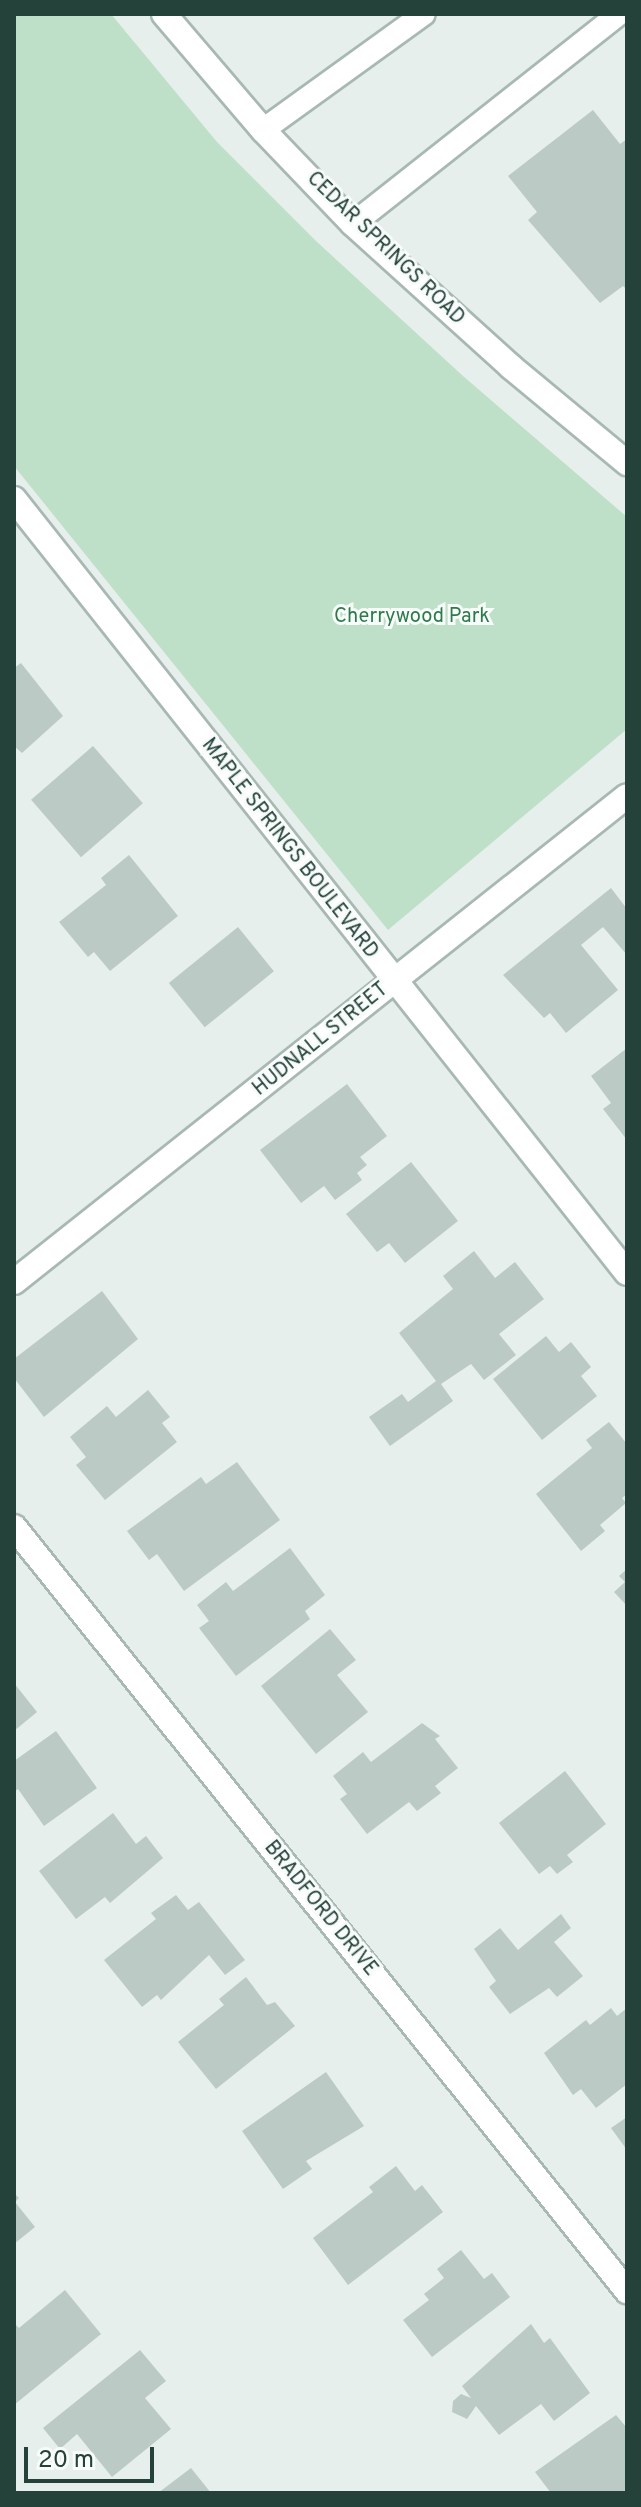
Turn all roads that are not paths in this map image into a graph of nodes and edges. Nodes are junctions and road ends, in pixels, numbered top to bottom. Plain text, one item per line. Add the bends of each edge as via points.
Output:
1 (164, 14) edge
2 (424, 14) edge
3 (619, 14) edge
4 (263, 130) junction
5 (353, 224) junction
6 (627, 463) edge
7 (14, 499) edge
8 (627, 796) edge
9 (393, 982) junction
10 (627, 1273) edge
11 (14, 1282) edge
12 (14, 1527) edge
13 (627, 2291) edge

1 - 4 street, CEDAR SPRINGS ROAD
2 - 4 lane
3 - 5 lane
4 - 5 street, CEDAR SPRINGS ROAD
5 - 6 street, CEDAR SPRINGS ROAD
7 - 9 street, MAPLE SPRINGS BOULEVARD
8 - 9 street, HUDNALL STREET
9 - 10 street, MAPLE SPRINGS BOULEVARD
9 - 11 street, HUDNALL STREET
12 - 13 street, BRADFORD DRIVE

